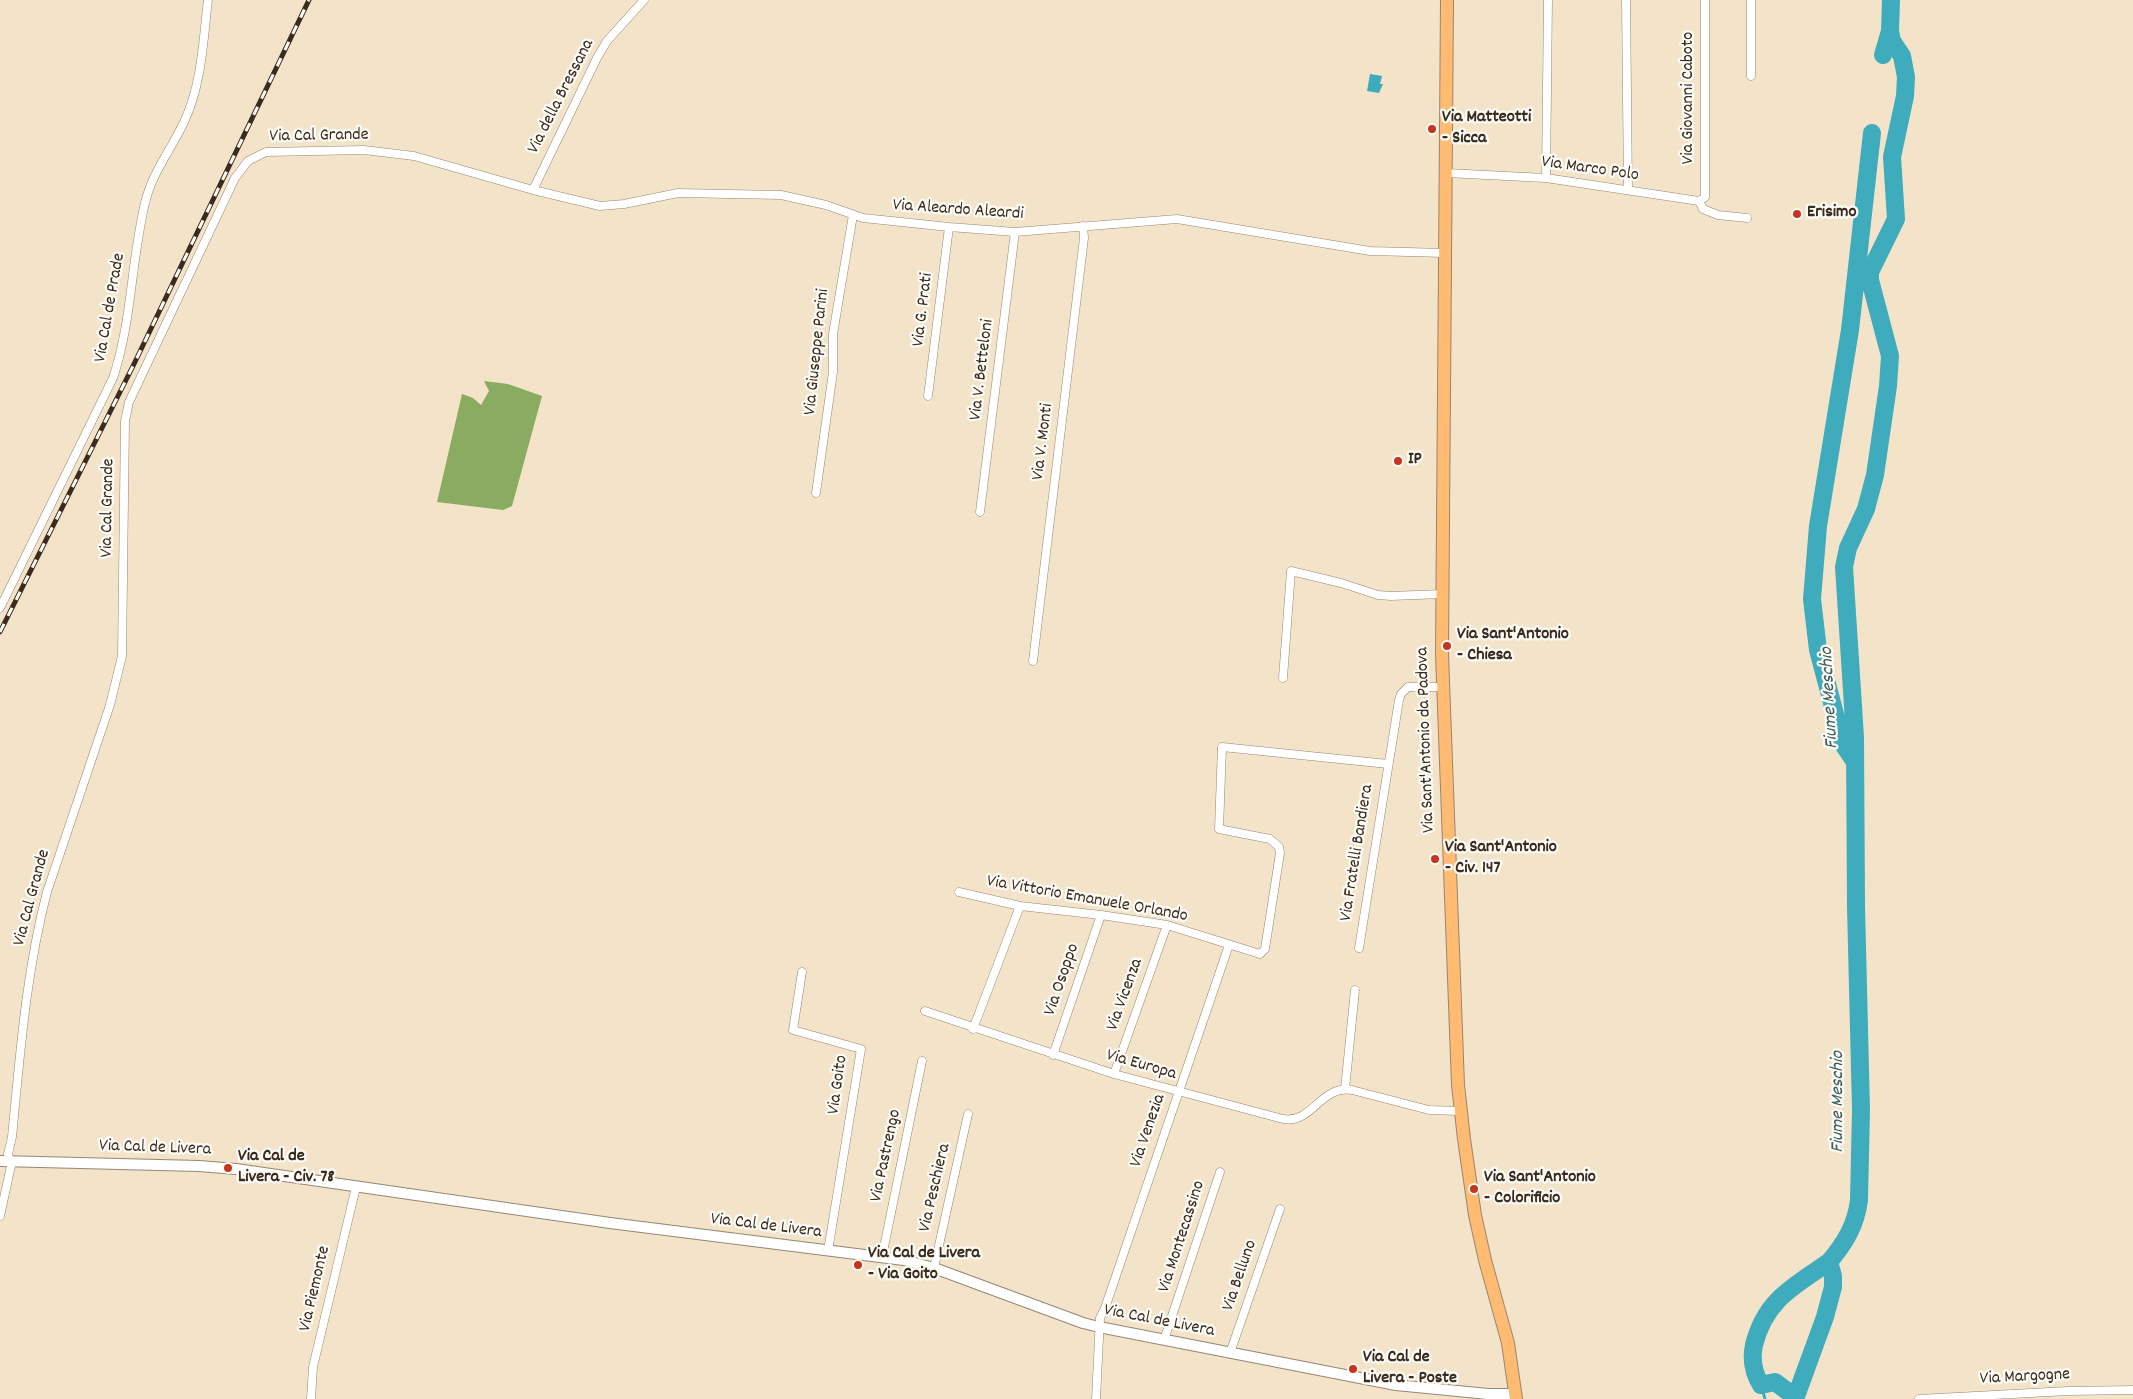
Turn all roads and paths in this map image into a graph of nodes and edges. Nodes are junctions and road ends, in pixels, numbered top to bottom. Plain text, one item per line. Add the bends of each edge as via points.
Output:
1 (208, 0) edge
2 (644, 0) edge
3 (1447, 0) edge
4 (1548, 0) edge
5 (1626, 0) edge
6 (1705, 0) edge
7 (1752, 0) edge
8 (1751, 76) dead end
9 (1446, 173) junction
10 (1546, 178) junction
11 (533, 190) junction
12 (1628, 190) junction
13 (1702, 199) junction
14 (854, 215) junction
15 (1747, 218) dead end
16 (1083, 226) junction
17 (949, 227) junction
18 (1015, 232) junction
19 (1445, 253) junction
20 (928, 396) dead end
21 (816, 493) dead end
22 (980, 512) dead end
23 (1442, 594) junction
24 (0, 608) edge
25 (1033, 661) dead end
26 (1284, 678) dead end
27 (1442, 687) junction
28 (1388, 764) junction
29 (959, 892) dead end
30 (1020, 906) junction
31 (1100, 915) junction
32 (1167, 926) junction
33 (1229, 945) junction
34 (1359, 948) dead end
35 (1265, 949) joint
36 (802, 972) dead end
37 (1355, 990) dead end
38 (925, 1011) dead end
39 (973, 1029) junction
40 (1053, 1055) junction
41 (922, 1061) dead end
42 (1114, 1074) junction
43 (1345, 1089) junction
44 (1178, 1092) junction
45 (1460, 1111) junction
46 (968, 1114) dead end
47 (5, 1161) edge
48 (1220, 1172) dead end
49 (356, 1187) junction
50 (1280, 1209) dead end
51 (0, 1216) edge
52 (828, 1251) junction
53 (882, 1257) junction
54 (934, 1268) junction
55 (1100, 1327) junction
56 (1164, 1340) junction
57 (1230, 1352) junction
58 (2133, 1390) edge
59 (1516, 1397) edge
60 (311, 1399) edge
61 (1096, 1399) edge
62 (1919, 1399) edge

1 - 24 street, Via Cal de Prade via 194,95 184,123 153,177 144,204 122,343 113,378
2 - 11 street, Via della Bressana via 607,41 597,58
3 - 9 main road, Via Sant'Antonio da Padova
4 - 10 street
5 - 12 street
6 - 13 street, Via Giovanni Caboto
7 - 8 street
9 - 10 street, Via Marco Polo
9 - 19 main road, Via Sant'Antonio da Padova
10 - 12 street, Via Marco Polo
11 - 14 street, Via Aleardo Aleardi via 600,206 678,193 780,195
11 - 47 street, Via Cal Grande via 414,156 364,150 266,152 248,161 235,178 129,402 125,422 122,656 110,705 39,923 28,983 12,1137
12 - 13 street, Via Marco Polo
13 - 15 street, Via Marco Polo via 1703,209 1718,215
14 - 17 street, Via Aleardo Aleardi
14 - 21 street, Via Giuseppe Parini via 833,334 833,372
16 - 18 street, Via Aleardo Aleardi
16 - 19 street, Via Aleardo Aleardi via 1184,219 1362,250
16 - 25 street, Via V. Monti via 1083,248
17 - 18 street, Via Aleardo Aleardi
17 - 20 street, Via G. Prati
18 - 22 street, Via V. Betteloni
19 - 23 main road, Via Sant'Antonio da Padova
23 - 26 street via 1378,595 1291,571
23 - 27 main road, Via Sant'Antonio da Padova
27 - 28 street, Via Fratelli Bandiera via 1412,686 1401,694
27 - 45 main road, Via Sant'Antonio da Padova
28 - 34 street, Via Fratelli Bandiera
28 - 35 street, Via Fratelli Bandiera via 1222,747 1220,829 1270,839 1279,847
29 - 30 street, Via Vittorio Emanuele Orlando
30 - 31 street, Via Vittorio Emanuele Orlando
30 - 39 street
31 - 32 street, Via Vittorio Emanuele Orlando
31 - 40 street, Via Osoppo
32 - 33 street, Via Vittorio Emanuele Orlando
32 - 42 street, Via Vicenza
33 - 35 street, Via Vittorio Emanuele Orlando via 1260,954
33 - 44 street, Via Venezia
36 - 52 street, Via Goito via 793,1030 860,1050
37 - 43 street
38 - 39 street, Via Europa
39 - 40 street, Via Europa
40 - 42 street, Via Europa
41 - 53 street, Via Pastrengo
42 - 44 street, Via Europa
43 - 44 street, Via Europa via 1335,1091 1302,1117 1290,1120
43 - 45 street via 1429,1110
44 - 55 street, Via Venezia via 1100,1318
45 - 59 main road, Via Sant'Antonio da Padova via 1475,1215 1508,1343
46 - 54 street, Via Peschiera
47 - 49 street, Via Cal de Livera via 199,1166
47 - 51 street, Via Cal Grande
48 - 56 street, Via Montecassino
49 - 52 street, Via Cal de Livera
49 - 60 street, Via Piemonte via 313,1367
50 - 57 street, Via Belluno
52 - 53 street, Via Cal de Livera
53 - 54 street, Via Cal de Livera
54 - 55 street, Via Cal de Livera
55 - 56 street, Via Cal de Livera
55 - 61 street, Via Venezia
56 - 57 street, Via Cal de Livera
57 - 59 street, Via Cal de Livera via 1414,1387
58 - 62 street, Via Margogne

